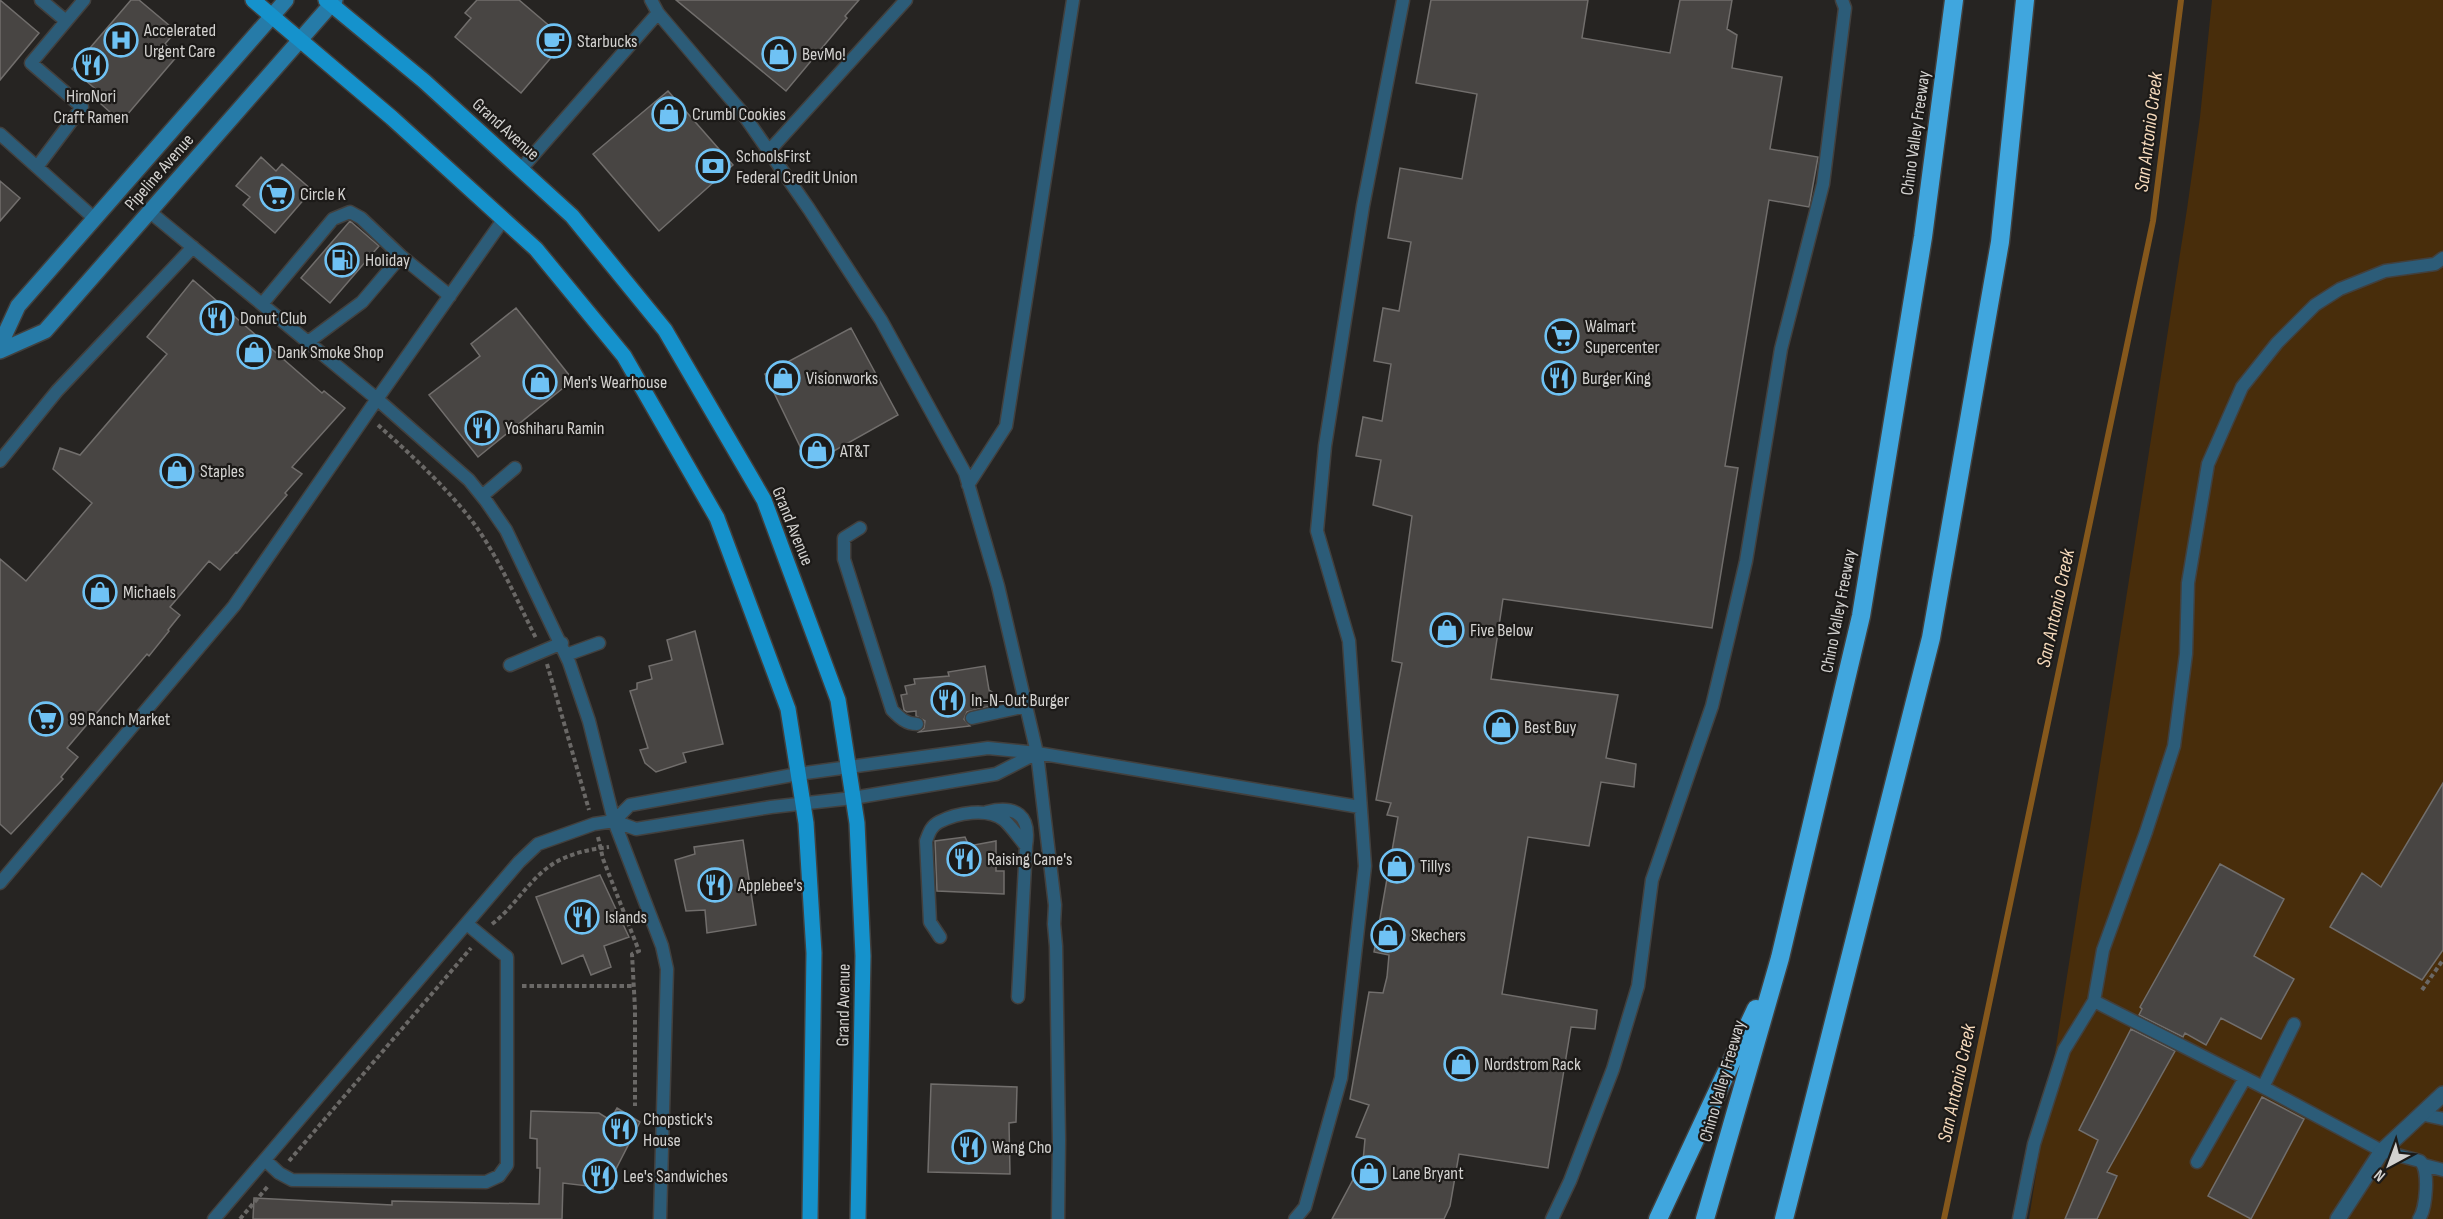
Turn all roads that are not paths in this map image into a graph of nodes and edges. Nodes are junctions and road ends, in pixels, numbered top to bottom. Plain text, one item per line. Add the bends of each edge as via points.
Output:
1 (41, 0) edge
2 (84, 0) edge
3 (253, 0) edge
4 (286, 0) edge
5 (651, 0) edge
6 (906, 0) edge
7 (1073, 0) edge
8 (1403, 0) edge
9 (1842, 0) edge
10 (1954, 0) edge
11 (2025, 0) edge
12 (330, 2) edge
13 (658, 13) junction
14 (272, 16) junction
15 (66, 21) junction
16 (300, 41) junction
17 (0, 134) edge
18 (769, 151) junction
19 (37, 167) junction
20 (521, 169) junction
21 (150, 212) junction
22 (95, 219) junction
23 (503, 220) junction
24 (193, 247) junction
25 (401, 256) junction
26 (2443, 258) edge
27 (450, 296) junction
28 (262, 304) junction
29 (308, 342) junction
30 (0, 345) edge
31 (0, 351) edge
32 (377, 399) junction
33 (0, 461) edge
34 (515, 468) dead end
35 (968, 485) junction
36 (482, 496) junction
37 (860, 528) dead end
38 (599, 643) dead end
39 (564, 649) junction
40 (510, 665) dead end
41 (1026, 706) junction
42 (972, 717) dead end
43 (917, 724) dead end
44 (1037, 753) junction
45 (848, 768) junction
46 (798, 774) junction
47 (853, 798) junction
48 (802, 805) junction
49 (1360, 807) junction
50 (614, 821) junction
51 (0, 883) edge
52 (467, 924) junction
53 (940, 937) dead end
54 (1780, 958) junction
55 (1018, 997) dead end
56 (2094, 1001) junction
57 (2294, 1024) dead end
58 (2245, 1078) junction
59 (2263, 1087) junction
60 (2443, 1094) edge
61 (2420, 1114) junction
62 (2443, 1119) edge
63 (2382, 1151) junction
64 (265, 1160) junction
65 (2197, 1162) dead end
66 (2424, 1165) junction
67 (2443, 1170) edge
68 (214, 1219) edge
69 (660, 1219) edge
70 (810, 1219) edge
71 (858, 1219) edge
72 (1058, 1219) edge
73 (1295, 1219) edge
74 (1551, 1219) edge
75 (1658, 1219) edge
76 (1705, 1219) edge
77 (1784, 1219) edge
78 (2019, 1219) edge
79 (2338, 1219) edge
80 (2419, 1219) edge

1 - 15 lane
2 - 15 lane
3 - 14 main road, Grand Avenue
4 - 14 main road, Pipeline Avenue
5 - 13 lane
6 - 18 lane
7 - 35 lane via 1006,426
8 - 49 lane via 1363,206 1325,446 1317,531 1349,641
9 - 74 lane via 1845,9 1823,184 1781,349 1746,561 1729,635 1712,706 1652,880 1638,986 1613,1069 1570,1181
10 - 54 highway, Chino Valley Freeway via 1923,237 1861,616
11 - 77 highway via 2000,242 1931,638
12 - 16 main road, Pipeline Avenue
12 - 20 main road, Grand Avenue
13 - 18 lane via 741,111
13 - 20 lane
14 - 16 main road, Grand Avenue
14 - 22 main road, Pipeline Avenue
15 - 19 lane via 32,63 82,107
16 - 21 main road, Pipeline Avenue
16 - 23 main road, Grand Avenue via 392,118
17 - 19 lane
18 - 35 lane via 879,316
19 - 22 lane
20 - 45 main road, Grand Avenue via 572,216 665,330 764,500 838,700
21 - 24 lane
21 - 31 main road, Pipeline Avenue via 45,332
22 - 30 main road, Pipeline Avenue via 18,306
23 - 27 lane
23 - 46 main road, Grand Avenue via 536,249 624,356 717,518 788,709
24 - 28 lane
24 - 33 lane via 57,391
25 - 27 lane
25 - 28 lane via 362,218 344,212 333,219
25 - 29 lane via 362,302
26 - 56 lane via 2435,264 2385,272 2340,289 2315,305 2277,343 2242,387 2208,464 2188,584 2186,654 2174,746 2103,950
27 - 32 lane
28 - 29 lane
29 - 32 lane
32 - 36 lane
32 - 51 lane via 234,606
34 - 36 lane
35 - 41 lane via 998,586
36 - 39 lane via 506,530
37 - 43 lane via 844,538 844,559 892,710 900,719
38 - 39 lane
39 - 40 lane via 542,651
39 - 50 lane via 589,721
41 - 42 lane
41 - 44 lane
44 - 45 lane via 988,748
44 - 47 lane via 996,774
44 - 49 lane
44 - 72 lane via 1055,905
45 - 46 lane
45 - 47 main road, Grand Avenue
46 - 48 main road, Grand Avenue
46 - 50 lane via 630,805
47 - 48 lane
47 - 71 main road, Grand Avenue via 863,956
48 - 50 lane via 636,829
48 - 70 main road, Grand Avenue via 814,953
49 - 73 lane via 1365,866 1341,1078 1305,1207
50 - 52 lane via 538,844
50 - 69 lane via 662,946 667,969
52 - 64 lane
52 - 64 lane via 507,957 507,1165 499,1176 486,1182 292,1180
53 - 55 lane via 930,922 926,841 930,830 938,822 987,812 1003,820 1026,846
54 - 75 highway
54 - 76 highway, Chino Valley Freeway
56 - 58 lane
56 - 78 lane via 2064,1050 2034,1144
57 - 59 lane
58 - 59 lane
58 - 65 lane
59 - 63 lane
60 - 61 street
61 - 62 lane
61 - 63 street
63 - 66 lane
63 - 79 street
64 - 68 lane
66 - 67 lane
66 - 80 lane via 2424,1212

